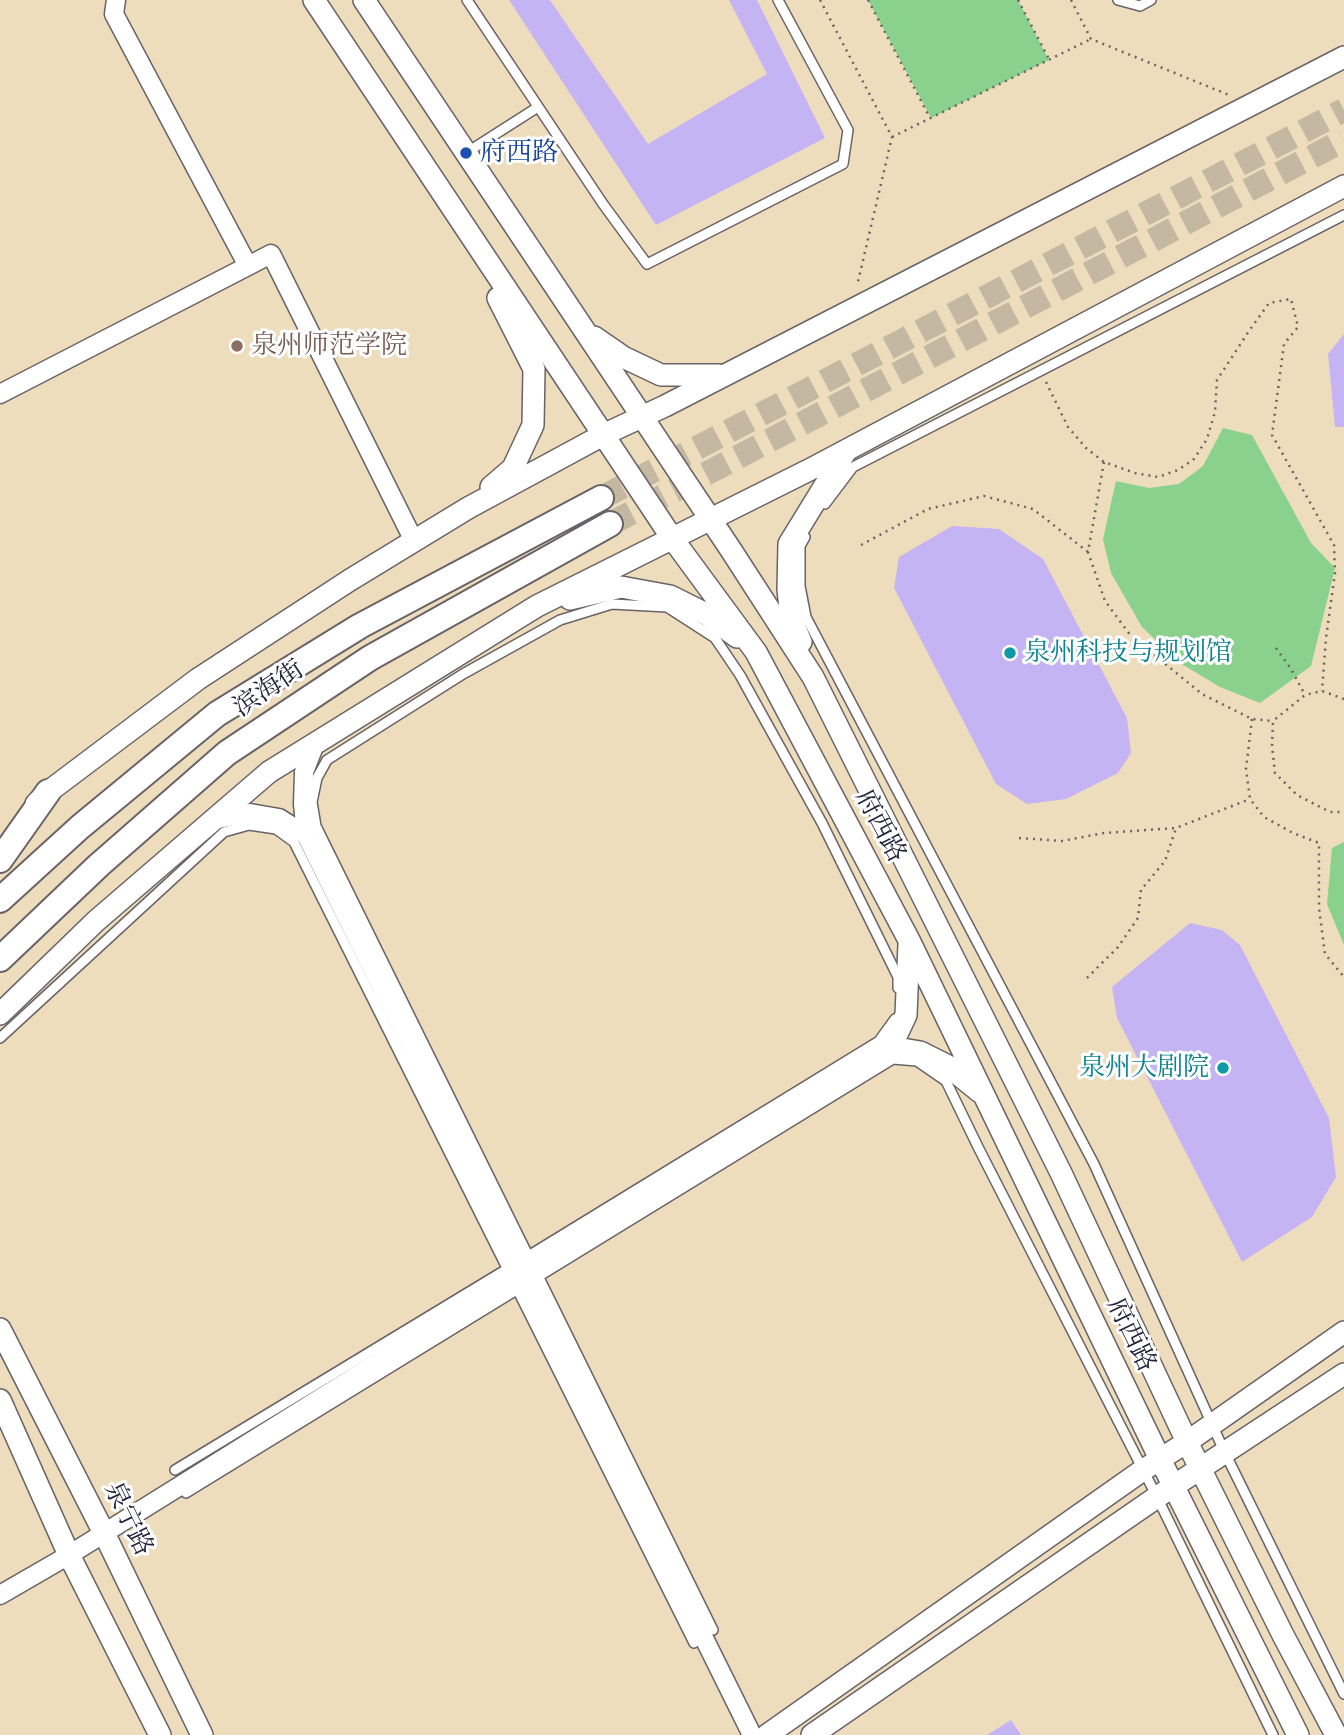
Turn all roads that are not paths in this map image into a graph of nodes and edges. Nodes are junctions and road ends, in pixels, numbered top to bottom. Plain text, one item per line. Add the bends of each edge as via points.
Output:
1 (117, 0) edge
2 (314, 0) edge
3 (365, 0) edge
4 (467, 0) edge
5 (778, 0) edge
6 (1118, 0) edge
7 (1151, 0) edge
8 (1340, 57) edge
9 (538, 107) junction
10 (466, 153) junction
11 (1344, 186) edge
12 (452, 208) junction
13 (1344, 215) edge
14 (248, 266) junction
15 (586, 332) junction
16 (725, 374) junction
17 (0, 394) edge
18 (642, 417) junction
19 (603, 435) junction
20 (847, 449) junction
21 (601, 498) tunnel mouth
22 (468, 508) junction
23 (710, 519) junction
24 (610, 524) tunnel mouth
25 (672, 538) junction
26 (414, 541) junction
27 (537, 606) junction
28 (756, 652) junction
29 (813, 677) junction
30 (315, 744) junction
31 (48, 792) junction
32 (214, 820) junction
33 (1, 835) edge
34 (306, 835) junction
35 (0, 860) edge
36 (0, 900) edge
37 (910, 942) junction
38 (0, 959) edge
39 (0, 1014) edge
40 (0, 1038) edge
41 (891, 1047) junction
42 (984, 1096) junction
43 (523, 1273) junction
44 (0, 1329) edge
45 (1344, 1332) edge
46 (1344, 1374) edge
47 (0, 1401) edge
48 (1212, 1424) junction
49 (1186, 1442) junction
50 (1225, 1453) junction
51 (1152, 1464) junction
52 (1200, 1469) junction
53 (175, 1470) dead end
54 (1165, 1492) junction
55 (186, 1493) dead end
56 (104, 1532) junction
57 (69, 1555) junction
58 (0, 1595) edge
59 (713, 1630) dead end
60 (694, 1643) dead end
61 (1344, 1694) edge
62 (160, 1735) edge
63 (202, 1735) edge
64 (752, 1735) edge
65 (767, 1735) edge
66 (812, 1735) edge
67 (1273, 1735) edge
68 (1298, 1735) edge
69 (1336, 1735) edge

1 - 14 street via 114,14
2 - 12 street, 府西路
3 - 10 street, 府西路
4 - 9 lane
5 - 9 lane via 848,130 843,164 647,264
6 - 7 lane via 1140,6
8 - 16 street
9 - 10 lane
10 - 15 street, 府西路
11 - 20 street
12 - 19 street, 府西路
12 - 22 street via 534,369 533,425 513,468
13 - 48 lane via 853,467 800,546 806,617 1094,1164
14 - 17 street
14 - 26 street via 271,254
15 - 16 street via 623,358 661,375
15 - 18 street, 府西路
16 - 18 street
18 - 19 street
18 - 23 street, 府西路
19 - 22 street
19 - 25 street, 府西路
20 - 23 street
20 - 29 street via 789,544 791,618
21 - 36 main road, 滨海街 via 360,626 217,715 80,827
22 - 26 street
23 - 25 street
23 - 29 street, 府西路
24 - 38 main road, 滨海街 via 370,658 227,753 99,864
25 - 27 street
25 - 28 street, 府西路
26 - 31 street via 198,678
27 - 28 street via 621,587 670,596 706,614
27 - 30 street
28 - 37 street, 府西路
29 - 49 street, 府西路 via 1061,1174
30 - 32 street via 269,772
30 - 34 street via 304,772
31 - 33 street
31 - 35 main road
32 - 34 street via 250,813 279,818
32 - 39 street via 96,920
34 - 43 street
37 - 41 street via 906,1015
37 - 42 street, 府西路
40 - 43 lane via 224,832 249,825 276,829 294,842
41 - 42 street via 920,1052 948,1066
41 - 43 street
42 - 51 street, 府西路
43 - 43 lane via 316,826 312,802 317,778 327,760 463,674 560,620 612,604 667,607 715,638 740,676 822,823 898,977 899,1014 879,1041
43 - 51 lane via 893,1059 917,1061 946,1081
43 - 53 lane
43 - 55 lane
43 - 56 street
43 - 59 lane
43 - 60 lane
43 - 64 street
44 - 56 street, 泉宁路
45 - 48 street
46 - 50 street
47 - 57 street
48 - 49 street
48 - 50 lane
49 - 51 street
49 - 52 street, 府西路
50 - 52 street
50 - 61 lane
51 - 54 street, 府西路
51 - 65 street
52 - 54 street
52 - 69 street, 府西路
54 - 66 street
54 - 67 lane
54 - 68 street, 府西路
56 - 57 street
56 - 63 street, 泉宁路
57 - 58 street
57 - 62 street

